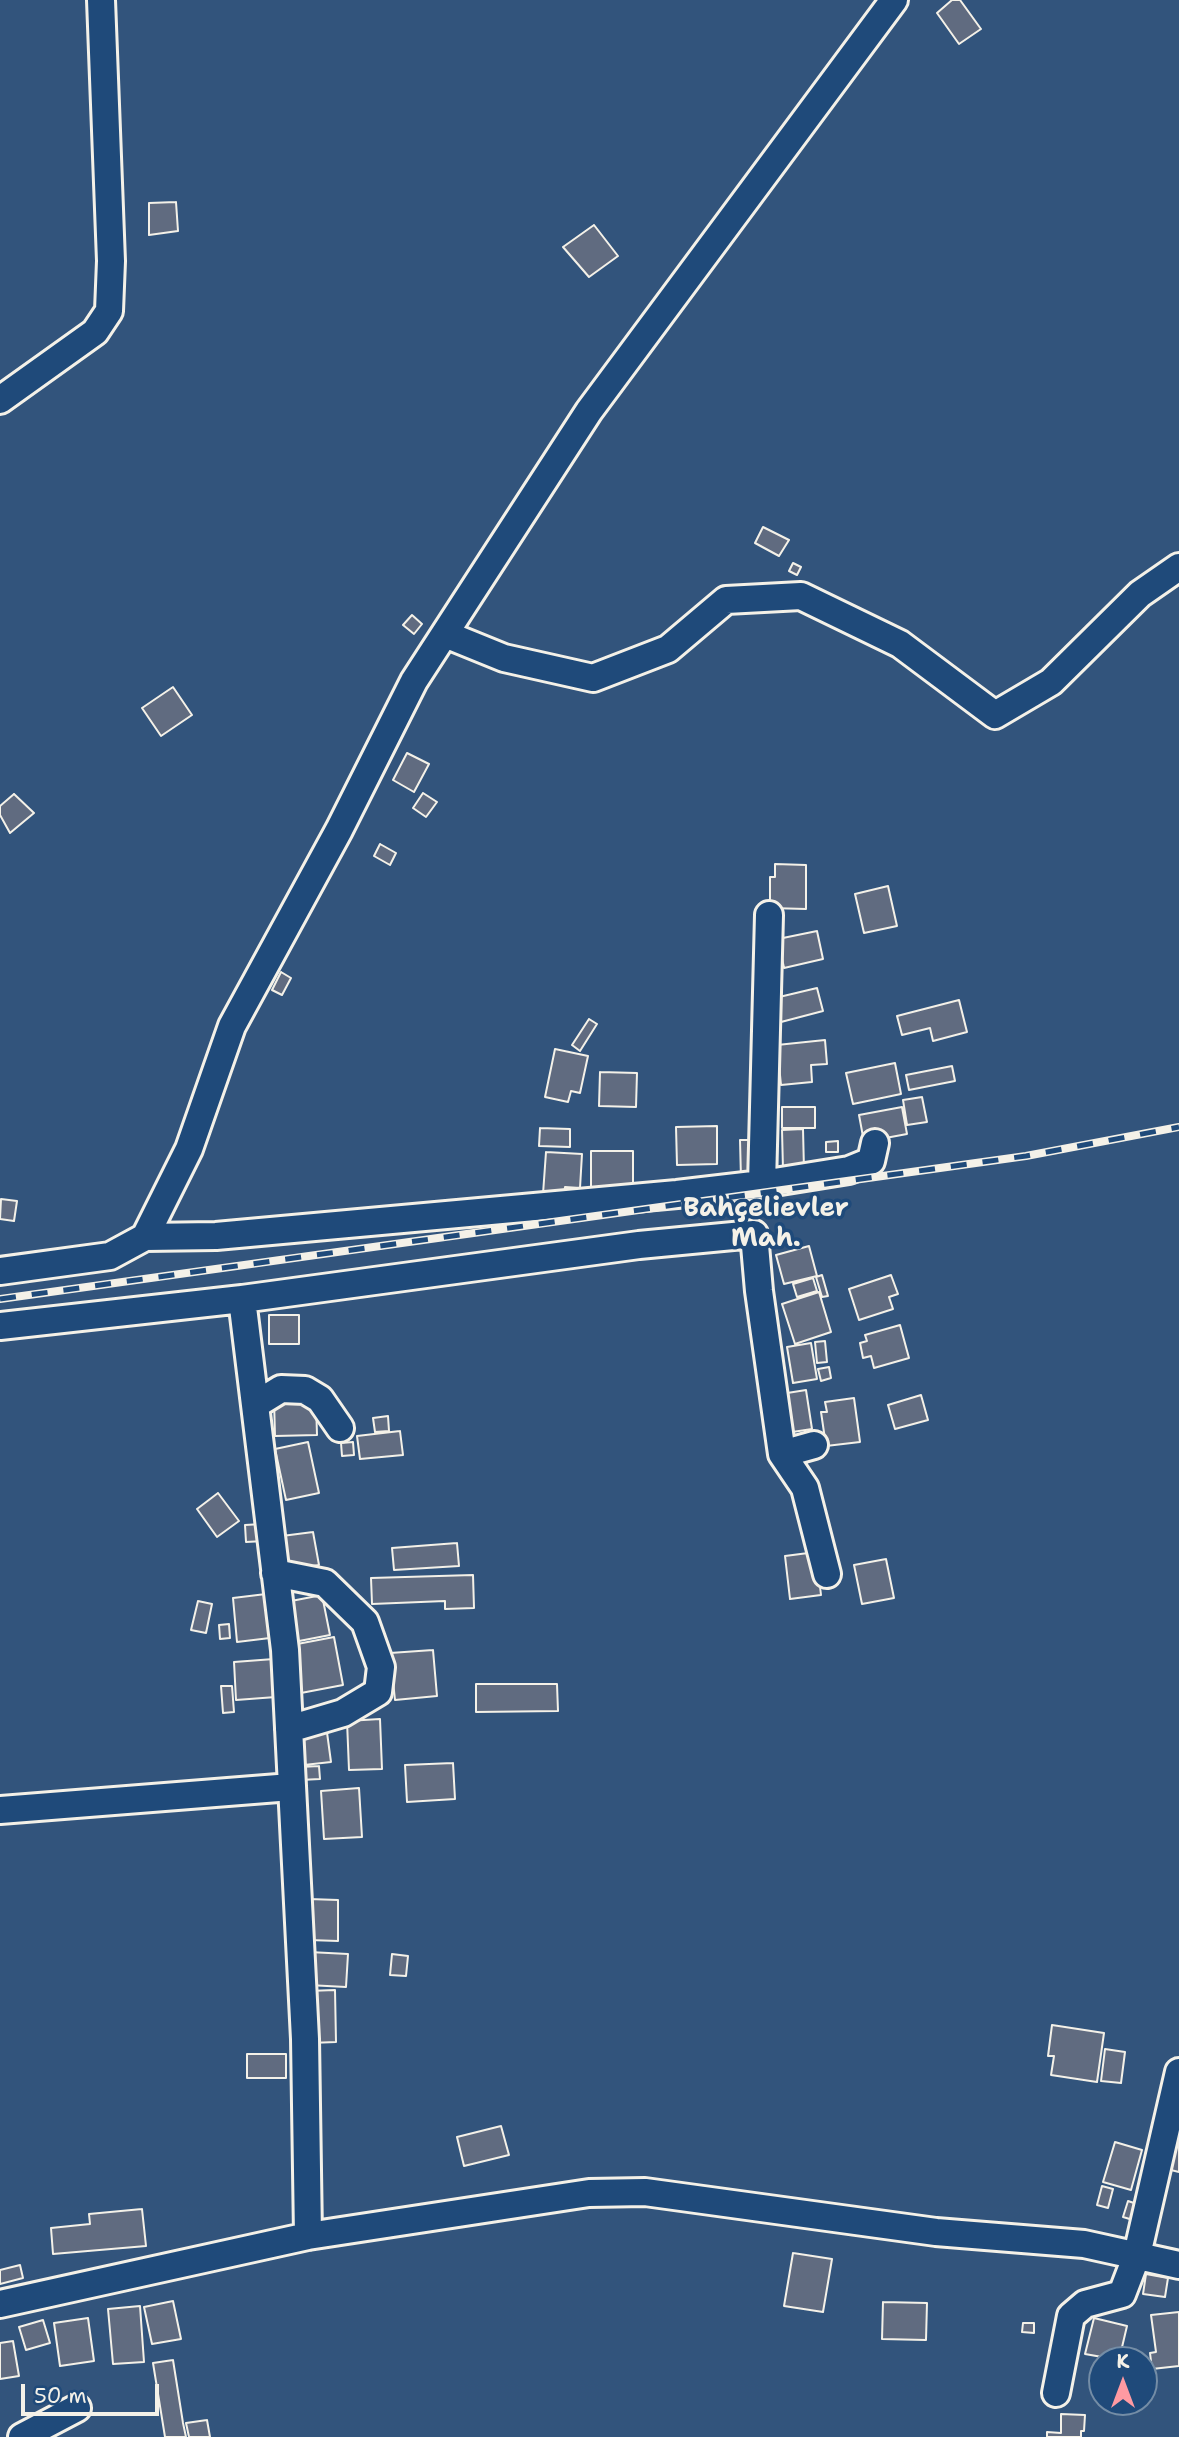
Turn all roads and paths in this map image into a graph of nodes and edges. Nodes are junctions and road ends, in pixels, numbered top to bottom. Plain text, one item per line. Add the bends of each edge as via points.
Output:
1 (101, 0) edge
2 (894, 0) edge
3 (0, 400) edge
4 (1179, 567) edge
5 (445, 634) junction
6 (769, 915) dead end
7 (876, 1143) dead end
8 (762, 1184) junction
9 (145, 1237) junction
10 (0, 1271) edge
11 (242, 1299) junction
12 (0, 1326) edge
13 (255, 1405) junction
14 (340, 1428) dead end
15 (814, 1445) dead end
16 (782, 1454) junction
17 (275, 1573) junction
18 (827, 1574) dead end
19 (289, 1729) junction
20 (291, 1787) junction
21 (0, 1810) edge
22 (1179, 2073) edge
23 (308, 2236) junction
24 (1137, 2255) junction
25 (1179, 2265) edge
26 (0, 2304) edge
27 (1056, 2393) dead end
28 (77, 2407) dead end
29 (22, 2437) edge

1 - 3 street via 109,311 95,332
2 - 5 street via 589,411
4 - 5 street via 1140,594 1051,682 995,715 900,644 801,596 726,600 668,649 593,678 503,659
5 - 9 street via 414,681 232,1026 189,1149
6 - 8 street
7 - 8 street via 871,1161 849,1170
8 - 9 street via 216,1237
9 - 10 street via 110,1256
11 - 12 street
11 - 13 street
11 - 16 street via 639,1245 754,1234
13 - 14 street via 281,1389 305,1390 320,1399
13 - 17 street
15 - 16 street
16 - 18 street via 805,1488
17 - 19 street
17 - 19 street via 325,1583 365,1622 381,1667 378,1692 343,1713
19 - 20 street
20 - 21 street
20 - 23 street via 305,2039
22 - 24 street
23 - 24 street via 589,2193 645,2192 936,2232 1084,2244
23 - 26 street
24 - 25 street
24 - 27 street via 1122,2294 1085,2304 1071,2316
28 - 29 street

